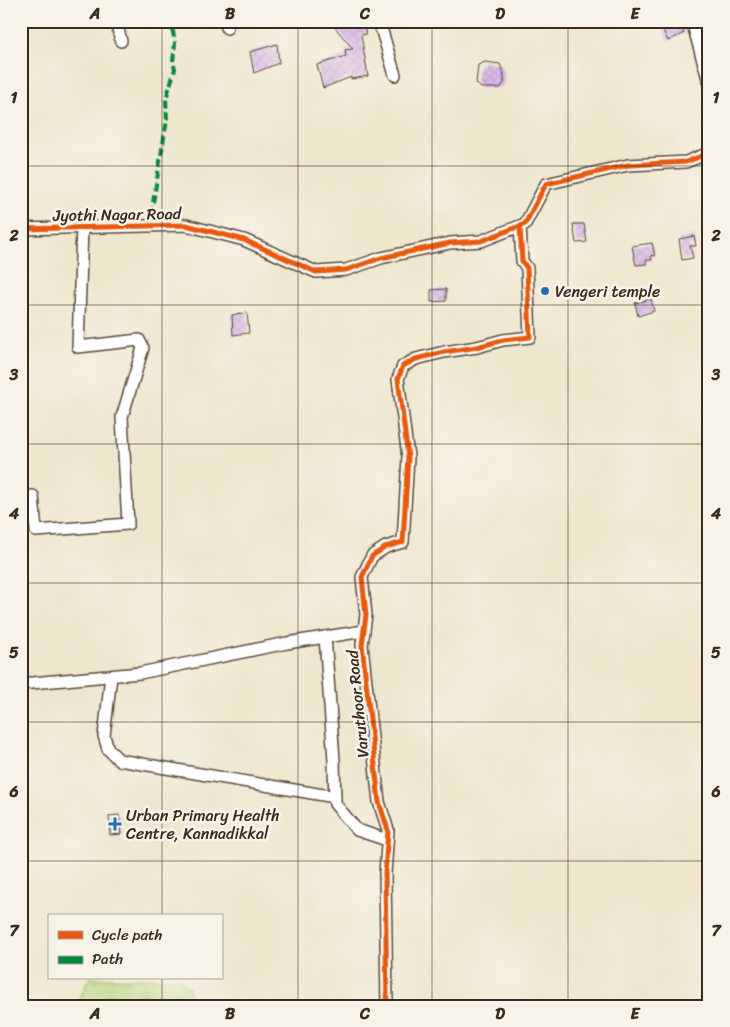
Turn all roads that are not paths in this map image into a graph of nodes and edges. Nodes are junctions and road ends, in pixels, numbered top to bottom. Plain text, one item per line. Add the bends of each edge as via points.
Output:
1 (116, 21) edge
2 (378, 21) edge
3 (692, 21) edge
4 (121, 41) dead end
5 (395, 75) dead end
6 (709, 82) edge
7 (709, 152) edge
8 (520, 226) junction
9 (82, 227) junction
10 (21, 229) edge
11 (21, 497) edge
12 (364, 631) junction
13 (326, 637) junction
14 (111, 676) junction
15 (21, 684) edge
16 (335, 797) junction
17 (387, 840) junction
18 (387, 1006) edge

1 - 4 street
2 - 5 street
3 - 6 street
7 - 8 street via 686,162 628,165 546,184 525,224
8 - 9 street, Jyothi Nagar Road via 481,241 450,243 381,258 346,270 316,272 244,240 186,225
8 - 12 street, Varuthoor Road via 522,261 527,268 530,337 416,359 403,366 398,378 408,457 403,542 372,556 362,577 366,615
9 - 10 street, Jyothi Nagar Road
9 - 11 street via 78,347 139,340 143,348 122,416 128,524 36,531 33,496
12 - 13 street
12 - 17 street, Varuthoor Road via 362,645 379,802 388,830
13 - 14 street via 288,642 140,674
13 - 16 street
14 - 15 street
14 - 16 street via 104,736 108,749 119,760
16 - 17 street via 335,804 357,830
17 - 18 street, Varuthoor Road

